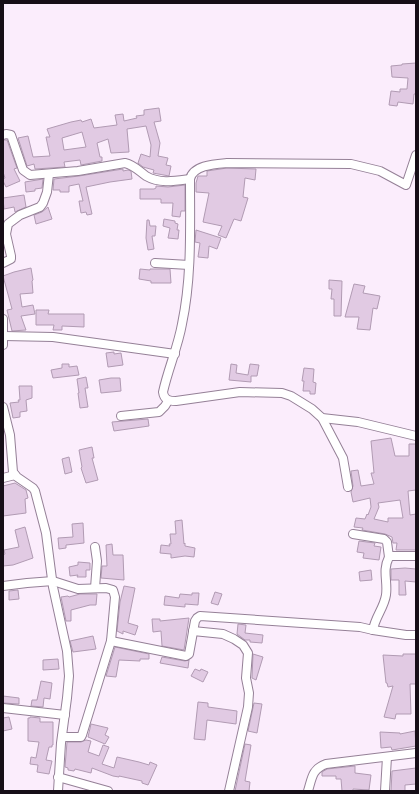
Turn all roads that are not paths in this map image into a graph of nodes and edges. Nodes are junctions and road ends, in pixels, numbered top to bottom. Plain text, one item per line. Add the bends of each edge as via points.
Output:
1 (3, 135) edge
2 (416, 155) edge
3 (49, 174) junction
4 (190, 180) junction
5 (3, 263) edge
6 (155, 263) dead end
7 (188, 265) junction
8 (3, 319) edge
9 (3, 339) edge
10 (175, 354) junction
11 (168, 401) junction
12 (3, 407) edge
13 (121, 416) dead end
14 (322, 418) junction
15 (416, 436) edge
16 (15, 475) junction
17 (3, 478) edge
18 (348, 487) dead end
19 (353, 534) dead end
20 (95, 547) dead end
21 (416, 556) edge
22 (389, 557) junction
23 (53, 581) junction
24 (3, 586) edge
25 (95, 588) junction
26 (373, 630) junction
27 (193, 631) junction
28 (416, 635) edge
29 (111, 641) junction
30 (3, 708) edge
31 (65, 715) junction
32 (62, 737) junction
33 (416, 754) edge
34 (387, 757) junction
35 (58, 777) junction
36 (58, 791) edge
37 (108, 791) edge
38 (229, 791) edge
39 (308, 791) edge
40 (385, 791) edge

1 - 3 street via 11,135 23,170 30,175
2 - 4 street via 406,185 380,171 351,164 214,164 196,170
3 - 4 street via 125,163 155,180
3 - 5 street via 47,192 40,207 20,215 8,224 6,234 11,256
4 - 7 street
6 - 7 street
7 - 10 street via 182,324
8 - 9 street
9 - 10 street via 53,337
10 - 11 street via 164,392
11 - 13 street via 159,412
11 - 14 street via 240,392 282,393 312,409
12 - 16 street via 10,435
14 - 15 street via 358,422
14 - 18 street via 343,458
16 - 17 street
16 - 23 street via 35,492 46,533
19 - 22 street via 384,539 387,542
20 - 25 street
21 - 22 street
22 - 26 street via 385,571 384,606
23 - 24 street
23 - 25 street via 78,589
23 - 31 street via 67,651 69,676
25 - 29 street via 114,590
26 - 27 street via 200,616 195,621
26 - 28 street
27 - 29 street via 189,654 186,656
27 - 38 street via 223,634 234,639 248,653 248,707
29 - 32 street via 81,737
30 - 31 street
31 - 32 street
32 - 35 street
33 - 34 street
34 - 39 street via 336,762 319,767 314,772
34 - 40 street
35 - 36 street
35 - 37 street

